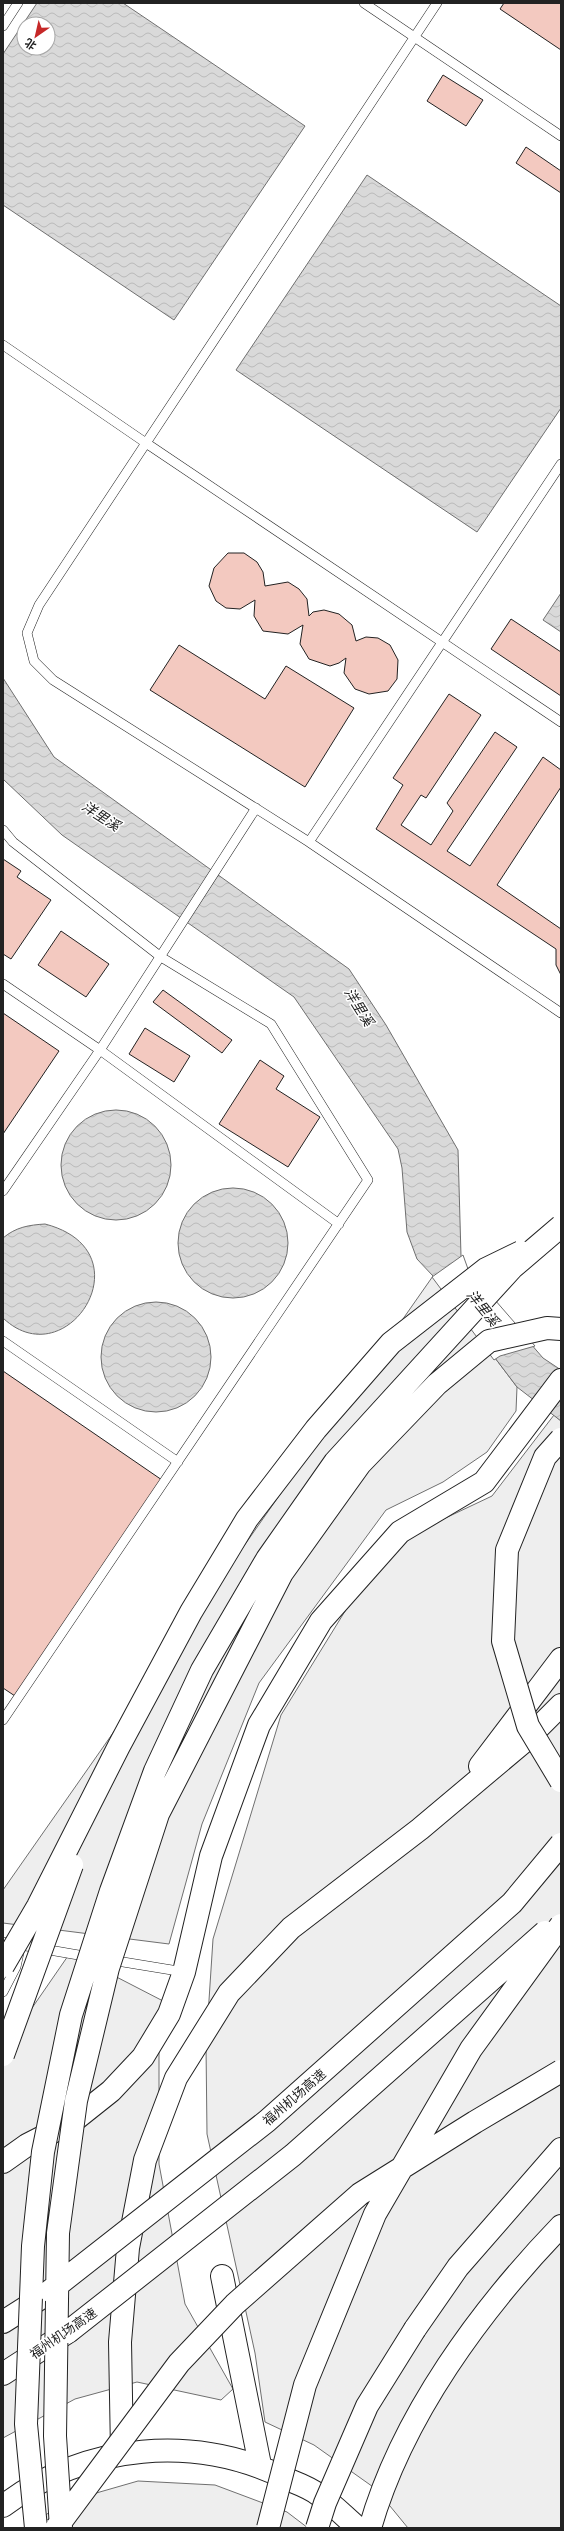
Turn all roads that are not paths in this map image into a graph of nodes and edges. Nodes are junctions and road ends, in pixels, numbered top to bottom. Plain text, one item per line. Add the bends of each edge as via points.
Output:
1 (18, 3) edge
2 (364, 3) edge
3 (437, 3) edge
4 (3, 26) edge
5 (414, 37) junction
6 (561, 136) edge
7 (3, 345) edge
8 (146, 443) junction
9 (561, 464) edge
10 (442, 642) junction
11 (561, 722) edge
12 (256, 808) junction
13 (3, 830) edge
14 (309, 842) junction
15 (161, 957) junction
16 (3, 984) edge
17 (561, 1013) edge
18 (100, 1050) junction
19 (3, 1191) edge
20 (339, 1224) junction
21 (561, 1226) edge
22 (561, 1232) edge
23 (561, 1329) edge
24 (3, 1341) edge
25 (561, 1380) edge
26 (561, 1439) edge
27 (178, 1462) junction
28 (561, 1659) edge
29 (561, 1705) edge
30 (3, 1720) edge
31 (119, 1746) junction
32 (561, 1780) edge
33 (420, 1829) junction
34 (561, 1844) edge
35 (561, 1918) edge
36 (561, 1925) edge
37 (3, 1942) edge
38 (21, 1945) junction
39 (3, 1966) edge
40 (184, 1972) junction
41 (3, 1992) edge
42 (3, 2055) edge
43 (561, 2071) edge
44 (561, 2149) edge
45 (3, 2162) edge
46 (561, 2226) edge
47 (222, 2276) dead end
48 (3, 2322) edge
49 (3, 2374) edge
50 (122, 2453) junction
51 (260, 2465) junction
52 (3, 2506) edge
53 (36, 2528) edge
54 (56, 2528) edge
55 (61, 2528) edge
56 (268, 2528) edge
57 (317, 2528) edge
58 (358, 2528) edge
59 (370, 2528) edge

1 - 4 lane
2 - 5 lane
3 - 5 lane
5 - 6 lane
5 - 8 lane
7 - 8 lane
8 - 10 lane
8 - 12 lane via 39,605 27,633 34,661 53,680
9 - 10 lane
10 - 11 lane
10 - 14 lane
12 - 14 lane
12 - 15 lane
13 - 15 lane via 13,842
14 - 17 lane
15 - 18 lane
15 - 20 lane via 271,1024 368,1180
16 - 18 lane
18 - 19 lane
18 - 20 lane
20 - 27 lane
21 - 53 main road, bridge via 512,1268 336,1462 267,1559 246,1594 202,1670 155,1771 111,1891 72,2015 43,2152 33,2246 26,2424
22 - 31 main road, bridge via 486,1269 391,1343 321,1423 247,1519 191,1612
23 - 55 main road, bridge via 548,1328 488,1341 437,1384 360,1464 282,1573 158,1814 108,1968 76,2101 58,2233 55,2436
24 - 27 lane
25 - 40 main road via 484,1482 400,1532 321,1621 259,1725 211,1856
26 - 32 main road, bridge via 545,1457 506,1550 503,1641 528,1726
27 - 30 lane
28 - 33 main road via 490,1754
29 - 33 main road via 527,1739
31 - 39 main road, bridge via 38,1906
31 - 42 main road, bridge via 65,1882
33 - 50 main road via 291,1928 229,1993 176,2078 145,2160 128,2248 120,2342
34 - 48 main road, 福州机场高速, bridge via 512,1903 267,2121 44,2296
35 - 49 main road, 福州机场高速, bridge via 293,2155 68,2332
36 - 56 main road, bridge via 471,2049 375,2214 305,2385
37 - 38 lane
38 - 40 lane
38 - 41 lane via 16,1967
40 - 45 main road via 169,2014 143,2057 111,2091 72,2122 27,2145
43 - 54 main road, bridge via 360,2194 235,2304 179,2363
44 - 57 main road, bridge via 458,2267 415,2329 367,2406 325,2503
46 - 59 main road via 531,2258 479,2322 431,2395 395,2461 377,2503
47 - 51 main road
50 - 51 main road via 192,2450
50 - 52 main road via 70,2467 22,2491
51 - 58 main road via 318,2494

